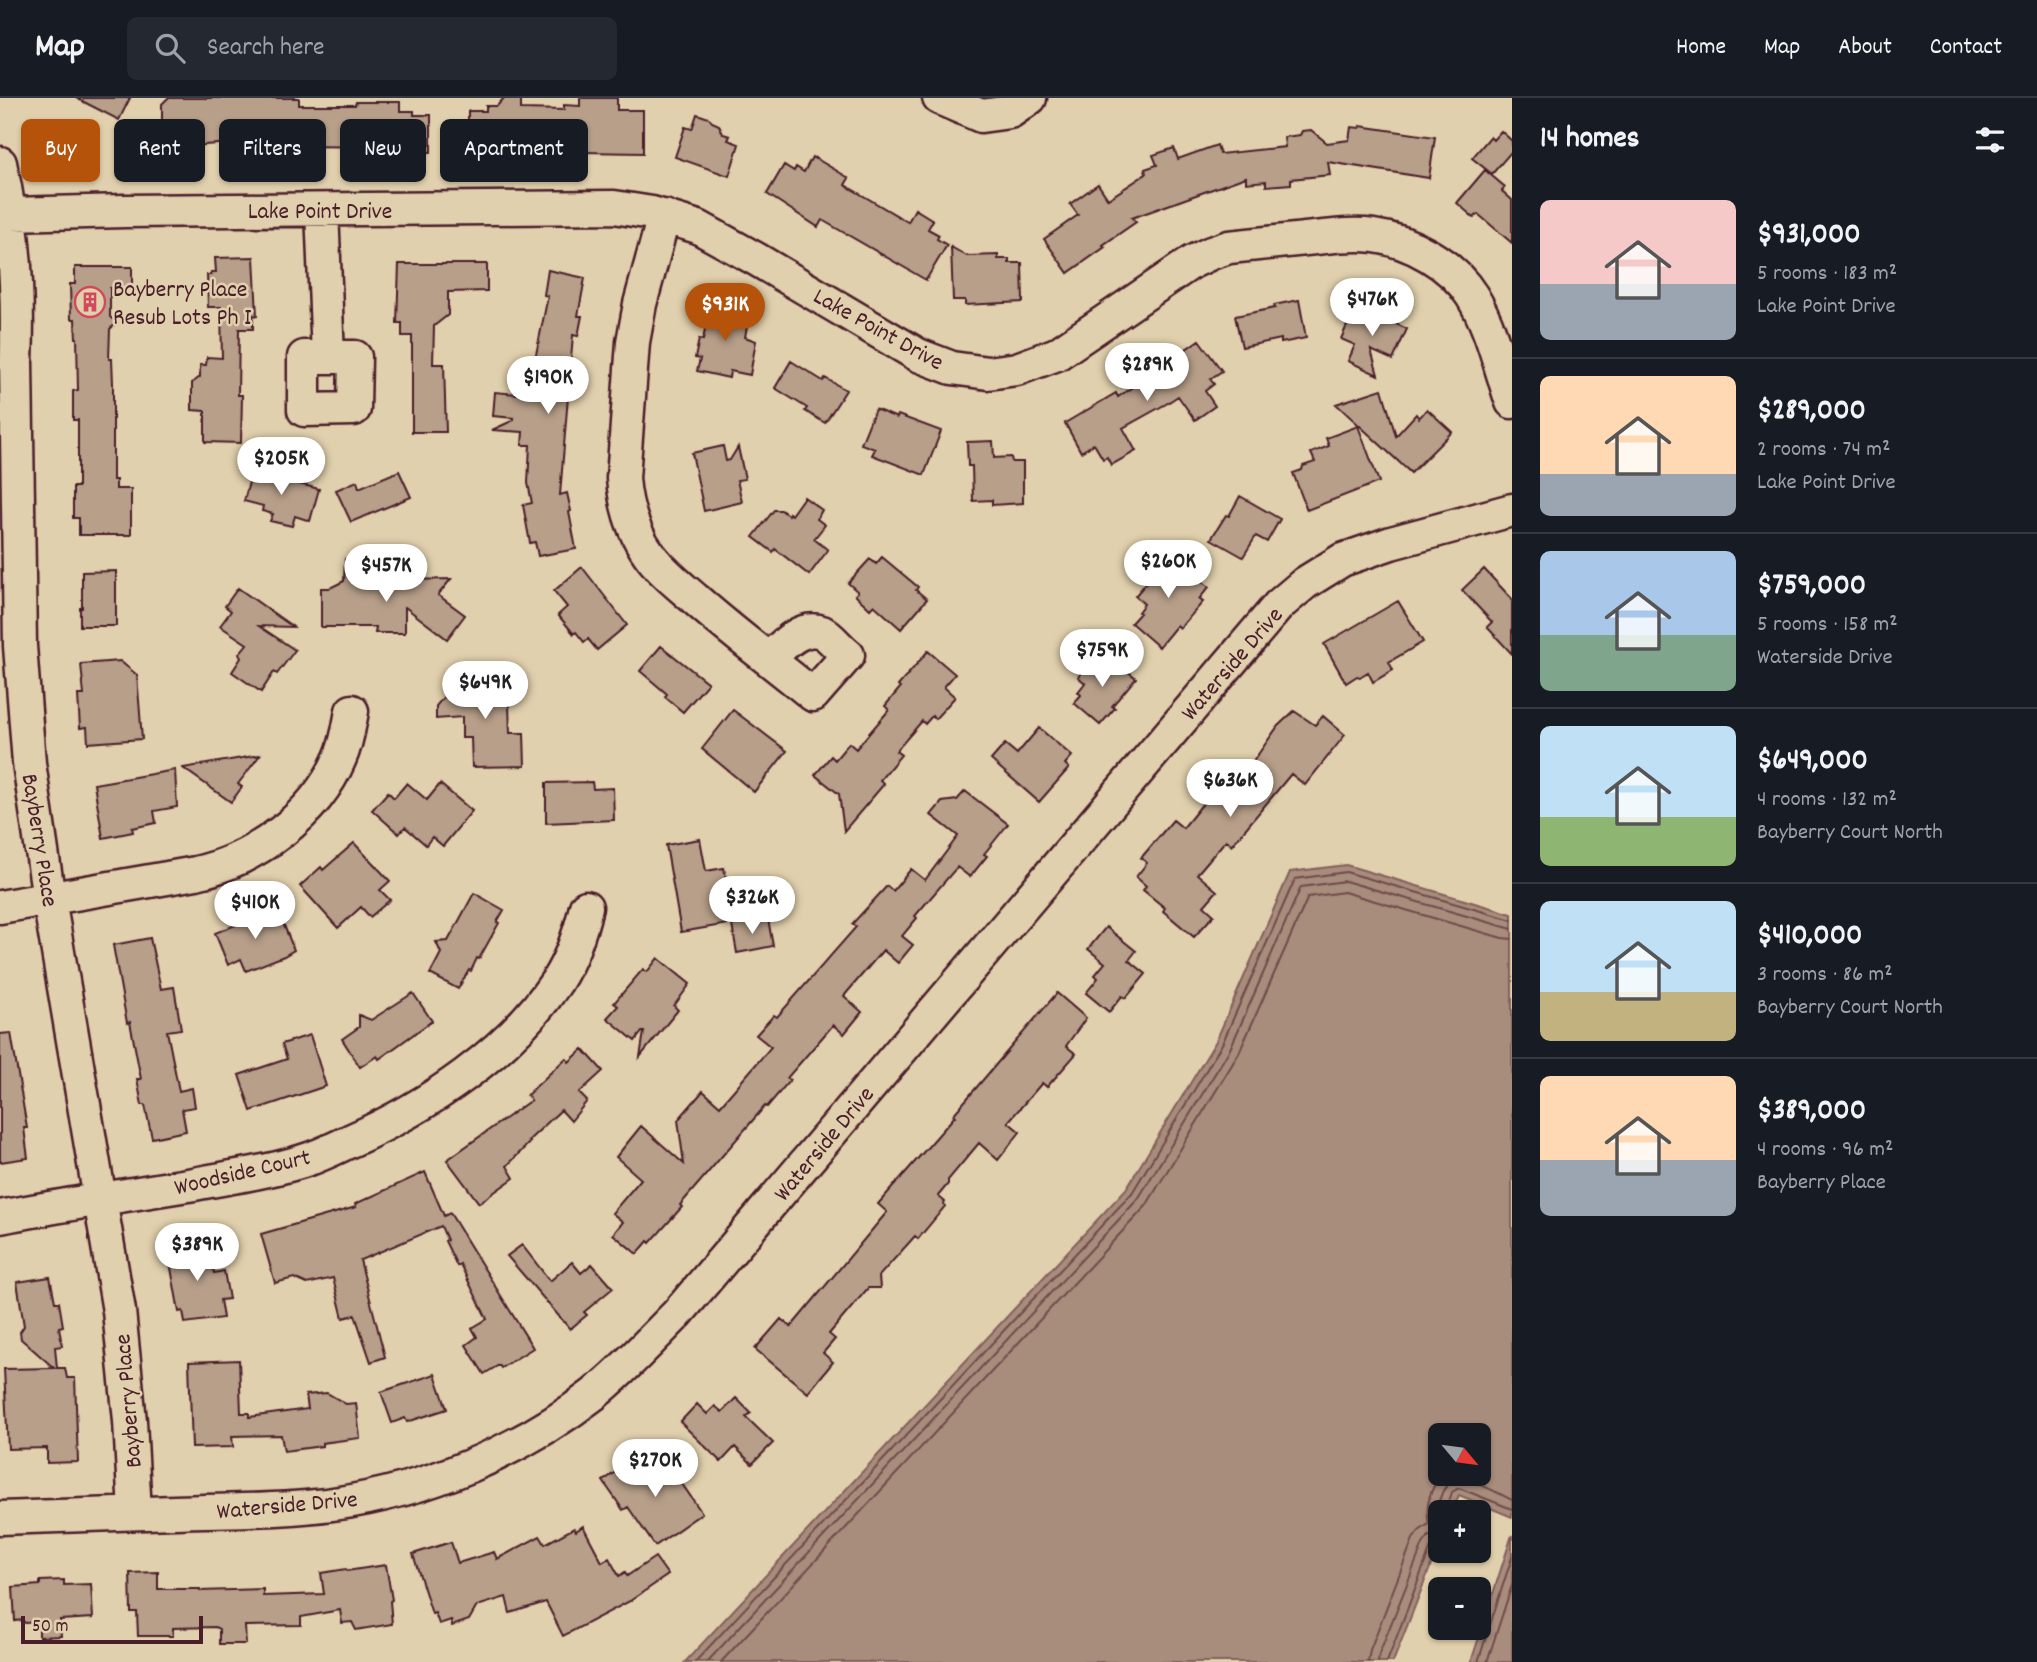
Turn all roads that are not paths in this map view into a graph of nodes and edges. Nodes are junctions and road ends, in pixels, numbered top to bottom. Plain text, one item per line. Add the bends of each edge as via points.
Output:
1 (939, 98) edge
2 (1030, 98) edge
3 (0, 163) edge
4 (322, 210) junction
5 (10, 214) junction
6 (664, 216) junction
7 (328, 357) dead end
8 (1512, 402) edge
9 (1512, 510) edge
10 (769, 659) dead end
11 (352, 711) dead end
12 (49, 899) junction
13 (0, 907) edge
14 (586, 907) dead end
15 (101, 1200) junction
16 (0, 1217) edge
17 (135, 1513) junction
18 (0, 1518) edge

1 - 2 street via 981,116 1010,112
3 - 5 street, Bayberry Place
4 - 5 street, Lake Point Drive
4 - 6 street, Lake Point Drive via 614,207
4 - 7 street
5 - 12 street, Bayberry Place via 18,323 20,646 29,763
6 - 8 street, Lake Point Drive via 698,227 744,252 918,355 952,368 988,373 1017,369 1057,354 1211,253 1229,247 1373,235 1418,250 1458,279 1485,323
6 - 10 street via 633,342 624,494 636,532 664,572
9 - 17 street, Waterside Drive via 1342,560 1279,605 677,1314 592,1396 518,1443 462,1469 377,1496 279,1509
11 - 12 street via 340,759 324,787 278,835 210,870
12 - 13 street
12 - 15 street, Bayberry Place
14 - 15 street, Woodside Court via 568,961 529,1018 488,1056 404,1115 300,1161
15 - 16 street, Woodside Court
15 - 17 street, Bayberry Place via 119,1311
17 - 18 street, Waterside Drive

